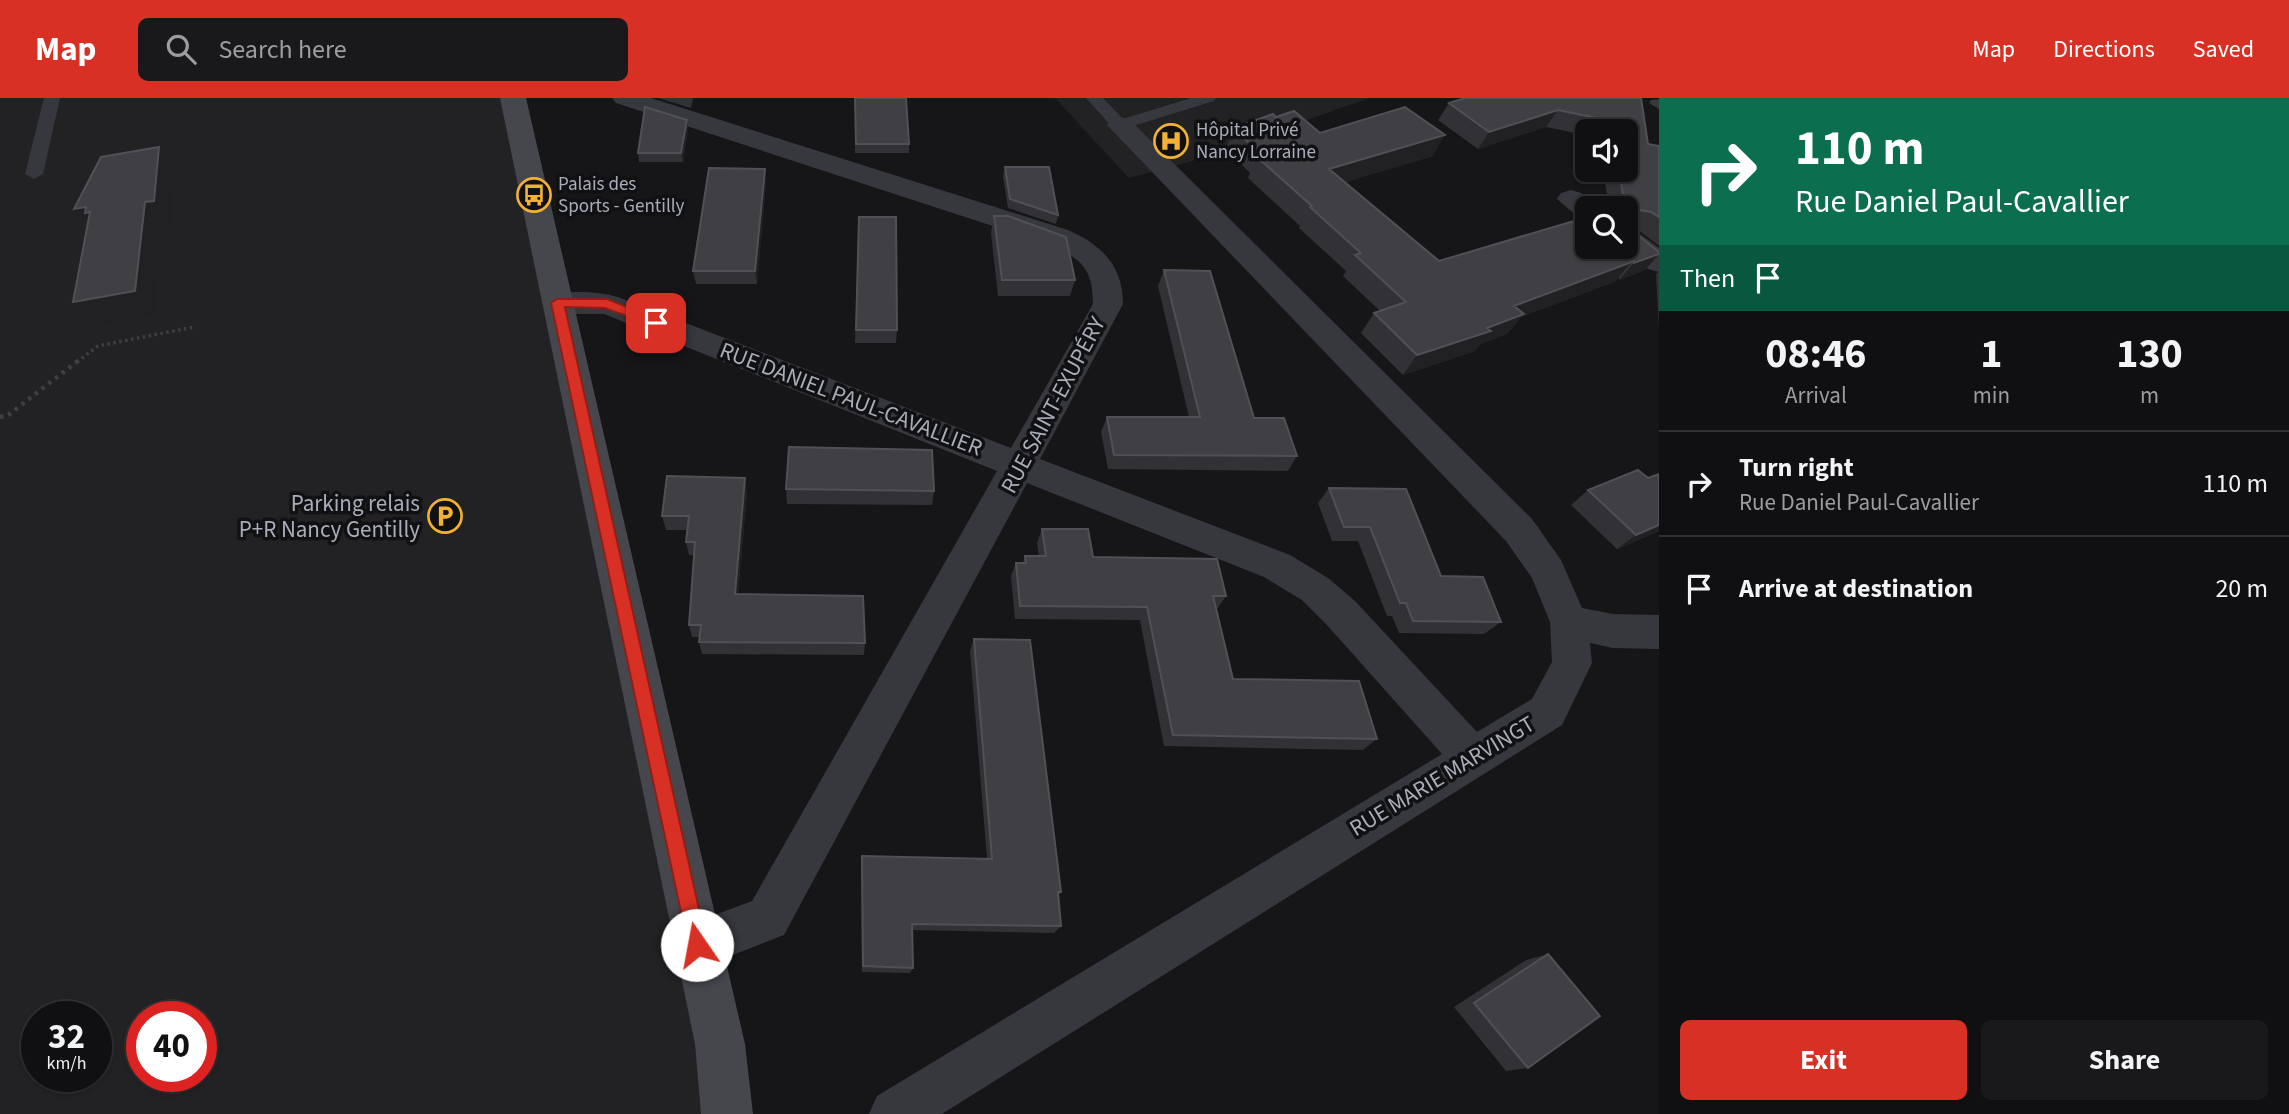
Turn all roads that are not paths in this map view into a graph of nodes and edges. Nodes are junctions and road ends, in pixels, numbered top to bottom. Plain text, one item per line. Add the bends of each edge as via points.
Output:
1 (52, 98) edge
2 (513, 98) edge
3 (625, 98) edge
4 (1208, 98) edge
5 (1107, 111) edge
6 (34, 174) dead end
7 (1638, 247) edge
8 (1659, 262) edge
9 (557, 303) junction
10 (1021, 466) junction
11 (1569, 621) junction
12 (1659, 632) edge
13 (1472, 757) junction
14 (697, 945) junction
15 (727, 1114) edge
16 (895, 1114) edge

1 - 6 lane
2 - 9 street
3 - 10 street, RUE SAINT-EXUPÉRY via 1058,237 1092,257 1109,285 1108,304
4 - 5 lane
5 - 11 street, RUE MARIE MARVINGT via 1519,530 1548,571
7 - 8 street
9 - 10 street, RUE DANIEL PAUL-CAVALLIER via 607,304
9 - 14 street
10 - 13 street, RUE DANIEL PAUL-CAVALLIER via 1277,566 1315,589
10 - 14 street, RUE SAINT-EXUPÉRY via 768,919
11 - 12 street via 1614,631
11 - 13 street, RUE MARIE MARVINGT via 1572,663 1547,712
13 - 16 street, RUE MARIE MARVINGT
14 - 15 street via 720,1044

